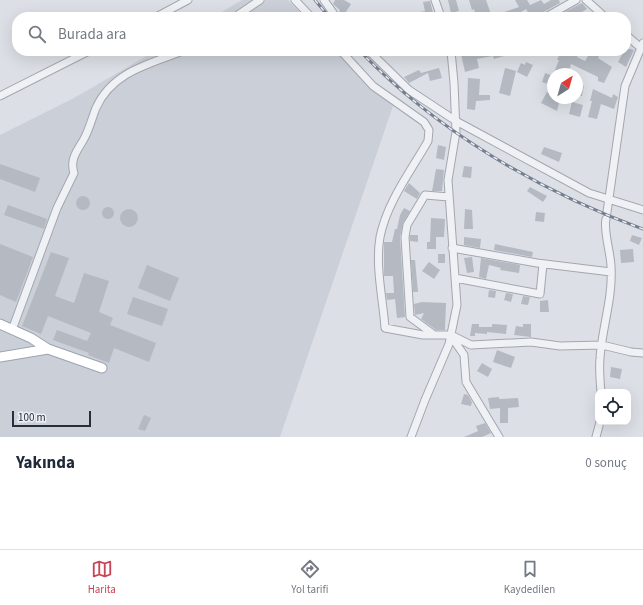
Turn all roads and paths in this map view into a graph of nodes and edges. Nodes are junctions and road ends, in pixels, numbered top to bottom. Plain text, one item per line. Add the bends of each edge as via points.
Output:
1 (188, 0) edge
2 (260, 0) edge
3 (295, 0) edge
4 (324, 0) edge
5 (435, 0) edge
6 (576, 0) edge
7 (586, 0) edge
8 (564, 2) edge
9 (165, 12) edge
10 (242, 12) edge
11 (306, 12) edge
12 (332, 12) edge
13 (439, 12) edge
14 (552, 12) edge
15 (599, 12) edge
16 (631, 38) edge
17 (642, 45) edge
18 (79, 56) edge
19 (169, 56) edge
20 (346, 56) edge
21 (374, 56) edge
22 (451, 56) edge
23 (0, 96) edge
24 (456, 121) junction
25 (449, 197) junction
26 (609, 201) junction
27 (643, 210) edge
28 (452, 248) junction
29 (544, 264) junction
30 (611, 272) junction
31 (455, 278) junction
32 (0, 324) edge
33 (12, 330) junction
34 (435, 335) junction
35 (451, 335) junction
36 (602, 346) junction
37 (48, 349) junction
38 (643, 353) edge
39 (0, 357) edge
40 (102, 368) dead end
41 (601, 389) edge
42 (599, 425) edge
43 (411, 437) edge
44 (499, 437) edge
45 (596, 437) edge

1 - 9 street
2 - 10 street
3 - 11 street
4 - 12 street
5 - 13 street
6 - 8 street
7 - 15 street
8 - 14 street
16 - 17 street
17 - 26 street via 624,86
18 - 23 street
19 - 33 street via 128,72 112,84 96,107 87,133 74,155 74,173 57,208
20 - 34 street via 373,86 424,122 429,130 428,141 391,204 380,237 379,266 385,328 405,333
21 - 24 street via 409,90
22 - 24 street
24 - 25 street via 448,180
24 - 26 street via 589,193
25 - 28 street
25 - 34 street via 425,194 407,225 405,237 410,317
26 - 27 street
26 - 30 street via 604,225
28 - 29 street
28 - 31 street
29 - 30 street
29 - 31 street via 540,294
30 - 36 street
31 - 35 street via 457,305
32 - 33 main road
33 - 37 main road
34 - 35 street
35 - 36 street via 471,345 531,342 560,346
35 - 43 street
35 - 44 street via 464,355 466,382
36 - 38 street
36 - 41 street
37 - 39 main road
37 - 40 main road
42 - 45 street

